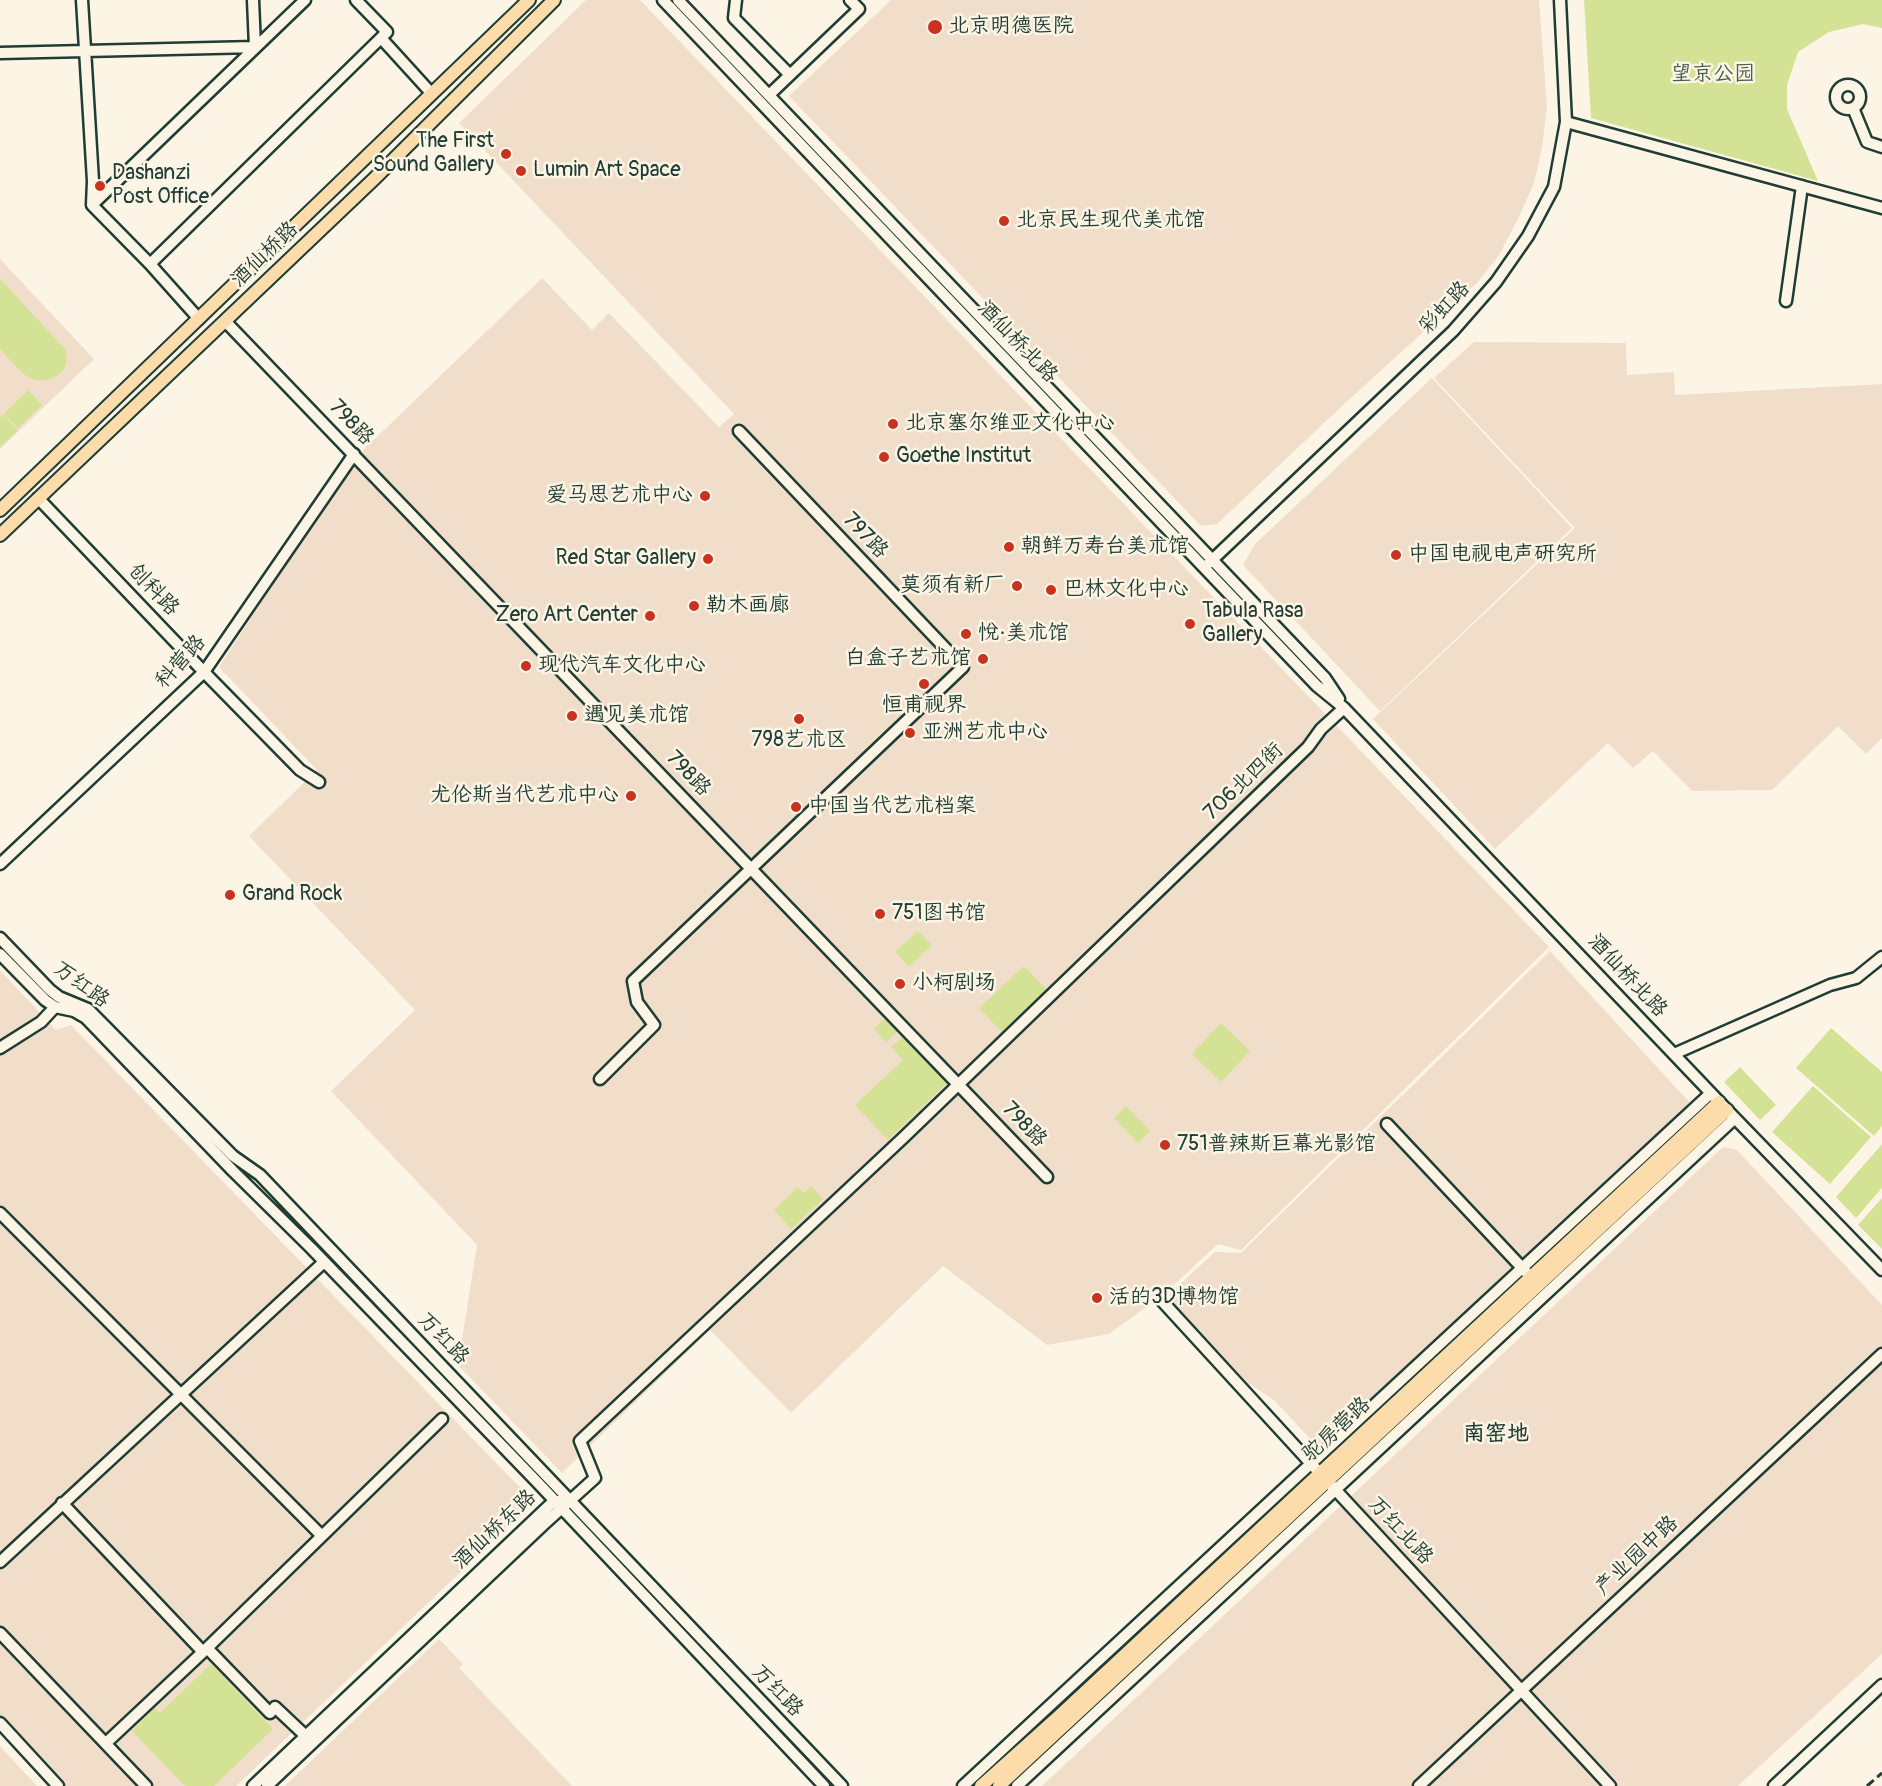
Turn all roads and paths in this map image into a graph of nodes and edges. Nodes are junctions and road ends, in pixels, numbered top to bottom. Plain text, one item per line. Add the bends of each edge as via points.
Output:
1 (82, 0) edge
2 (253, 0) edge
3 (305, 0) edge
4 (356, 0) edge
5 (529, 0) edge
6 (554, 0) edge
7 (663, 0) edge
8 (678, 0) edge
9 (736, 0) edge
10 (850, 0) edge
11 (1560, 0) edge
12 (381, 38) junction
13 (255, 47) junction
14 (0, 53) edge
15 (84, 53) junction
16 (789, 75) junction
17 (432, 94) junction
18 (769, 95) junction
19 (1853, 108) dead end
20 (1566, 122) junction
21 (1882, 147) edge
22 (1802, 186) junction
23 (92, 206) junction
24 (1882, 208) edge
25 (150, 264) junction
26 (1786, 302) dead end
27 (199, 319) junction
28 (225, 321) junction
29 (739, 431) dead end
30 (354, 454) junction
31 (38, 498) junction
32 (3, 502) edge
33 (0, 536) edge
34 (1208, 563) junction
35 (204, 672) junction
36 (1344, 708) junction
37 (319, 782) dead end
38 (0, 864) edge
39 (752, 869) junction
40 (0, 938) edge
41 (0, 954) edge
42 (1882, 957) edge
43 (55, 1007) junction
44 (0, 1048) edge
45 (1674, 1054) junction
46 (600, 1078) dead end
47 (958, 1084) junction
48 (1723, 1106) junction
49 (1387, 1124) dead end
50 (1047, 1177) dead end
51 (0, 1213) edge
52 (324, 1262) junction
53 (1882, 1270) edge
54 (1527, 1273) junction
55 (1162, 1301) dead end
56 (1882, 1354) edge
57 (181, 1392) junction
58 (442, 1419) dead end
59 (1323, 1477) junction
60 (571, 1501) junction
61 (62, 1503) junction
62 (557, 1504) junction
63 (322, 1536) junction
64 (0, 1562) edge
65 (0, 1633) edge
66 (205, 1650) junction
67 (1882, 1685) edge
68 (1521, 1691) junction
69 (0, 1723) edge
70 (309, 1739) junction
71 (106, 1743) junction
72 (58, 1786) edge
73 (146, 1786) edge
74 (253, 1786) edge
75 (267, 1786) edge
76 (824, 1786) edge
77 (842, 1786) edge
78 (963, 1786) edge
79 (981, 1786) edge
80 (999, 1786) edge
81 (1017, 1786) edge
82 (1419, 1786) edge
83 (1610, 1786) edge
84 (1774, 1786) edge

1 - 15 street
2 - 13 street
3 - 13 street
4 - 12 street via 387,32
5 - 17 main road, 酒仙桥路
6 - 28 main road, 酒仙桥路
7 - 34 street, 酒仙桥北路
8 - 18 street, 酒仙桥北路
9 - 16 street via 734,18
10 - 16 street via 859,9
11 - 20 street, 彩虹路
12 - 17 street
12 - 25 street
13 - 15 street
13 - 23 street
14 - 15 street
15 - 23 street
16 - 18 street
17 - 27 main road, 酒仙桥路
18 - 34 street, 酒仙桥北路
19 - 21 street via 1867,142
20 - 22 street
20 - 34 street, 彩虹路 via 1554,187 1528,236 1496,282 1453,331
22 - 24 street
22 - 26 street
23 - 25 street
25 - 27 street
27 - 32 main road, 酒仙桥路
28 - 30 street, 798路
28 - 31 main road, 酒仙桥路
29 - 39 street, 797路 via 963,667
30 - 35 street, 科营路
30 - 39 street, 798路
31 - 33 main road, 酒仙桥路
31 - 35 street, 创科路
34 - 36 street, 酒仙桥北路 via 1325,678
35 - 37 street, 创科路 via 300,770
35 - 38 street, 科营路
36 - 45 street, 酒仙桥北路
36 - 47 street, 706北四街
39 - 46 street via 633,981 637,1002 654,1025
39 - 47 street, 798路
40 - 60 street, 万红路 via 50,990 88,1009 233,1156 260,1175
41 - 43 street, 万红路
42 - 45 street via 1856,978 1830,985
43 - 44 street via 41,1022
43 - 52 street, 万红路 via 86,1018
45 - 48 street, 酒仙桥北路
47 - 50 street, 798路
47 - 60 street, 706北四街 via 579,1442 595,1478
48 - 53 street, 酒仙桥北路
48 - 54 main road, 驼房营路
48 - 59 main road, 驼房营路
49 - 54 street
51 - 57 street
52 - 57 street
52 - 62 street, 万红路
54 - 59 main road, 驼房营路
55 - 59 street, 万红北路
56 - 68 street, 产业园中路
57 - 61 street
57 - 63 street
58 - 63 street
59 - 68 street, 万红北路
59 - 78 street
59 - 79 main road, 驼房营路
59 - 80 main road, 驼房营路
59 - 81 street
60 - 62 street, 酒仙桥东路
60 - 77 street, 万红路
61 - 64 street
61 - 66 street
62 - 70 street, 酒仙桥东路
62 - 76 street, 万红路
63 - 66 street
65 - 71 street
66 - 70 street via 270,1713 275,1707
66 - 71 street
67 - 84 street
68 - 82 street, 产业园中路
68 - 83 street, 万红北路
69 - 72 street
70 - 74 street, 酒仙桥东路
70 - 75 street, 酒仙桥东路
71 - 73 street

